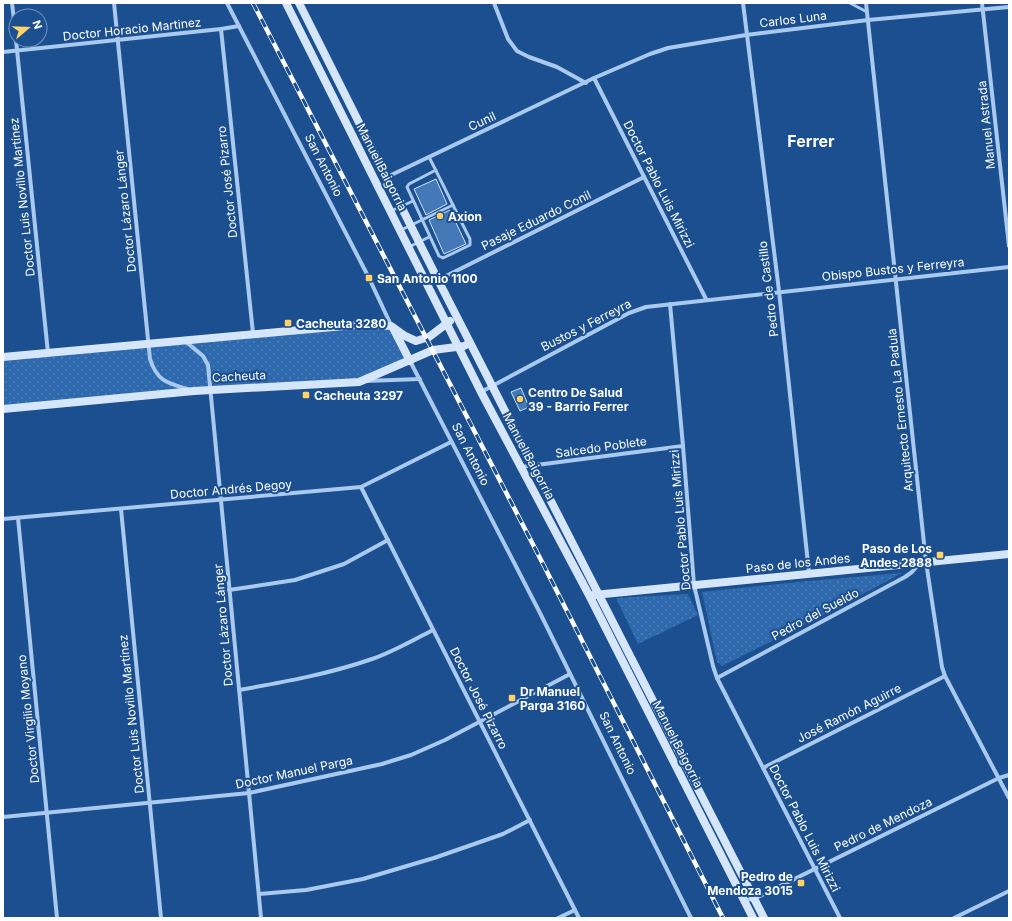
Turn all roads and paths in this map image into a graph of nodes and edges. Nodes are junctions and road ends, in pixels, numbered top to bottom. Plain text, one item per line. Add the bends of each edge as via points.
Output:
1 (114, 3) edge
2 (227, 3) edge
3 (286, 3) edge
4 (299, 3) edge
5 (494, 3) edge
6 (743, 3) edge
7 (850, 3) edge
8 (866, 3) edge
9 (982, 3) edge
10 (1009, 7) edge
11 (983, 9) junction
12 (867, 12) junction
13 (868, 20) junction
14 (239, 26) junction
15 (221, 29) junction
16 (746, 34) junction
17 (118, 40) junction
18 (17, 48) edge
19 (18, 51) junction
20 (3, 52) edge
21 (594, 78) junction
22 (586, 82) junction
23 (429, 157) junction
24 (436, 170) junction
25 (387, 177) junction
26 (644, 177) junction
27 (413, 202) junction
28 (453, 205) junction
29 (402, 206) junction
30 (391, 211) junction
31 (421, 220) junction
32 (411, 226) junction
33 (401, 230) junction
34 (429, 237) junction
35 (419, 242) junction
36 (1009, 246) edge
37 (409, 247) junction
38 (1009, 267) edge
39 (896, 279) junction
40 (438, 280) junction
41 (779, 292) junction
42 (706, 299) junction
43 (670, 304) junction
44 (457, 318) junction
45 (447, 322) junction
46 (391, 326) junction
47 (253, 333) junction
48 (184, 340) junction
49 (148, 343) junction
50 (470, 343) junction
51 (459, 347) junction
52 (48, 353) junction
53 (3, 357) edge
54 (410, 361) junction
55 (420, 379) junction
56 (359, 382) junction
57 (492, 386) junction
58 (210, 390) junction
59 (194, 391) junction
60 (481, 392) junction
61 (3, 409) edge
62 (451, 442) junction
63 (683, 446) junction
64 (533, 466) junction
65 (521, 467) junction
66 (361, 487) junction
67 (221, 500) junction
68 (122, 509) junction
69 (18, 518) junction
70 (3, 519) edge
71 (388, 540) junction
72 (1009, 554) edge
73 (923, 563) junction
74 (809, 574) junction
75 (694, 585) junction
76 (229, 590) junction
77 (598, 594) junction
78 (589, 595) junction
79 (433, 630) junction
80 (570, 674) junction
81 (945, 676) junction
82 (716, 678) junction
83 (239, 690) junction
84 (480, 722) junction
85 (763, 768) junction
86 (1009, 775) edge
87 (999, 778) junction
88 (249, 793) junction
89 (1009, 798) edge
90 (150, 803) junction
91 (47, 813) junction
92 (3, 817) edge
93 (530, 820) junction
94 (814, 869) junction
95 (1009, 890) edge
96 (258, 894) junction
97 (754, 898) junction
98 (744, 900) junction
99 (575, 910) junction
100 (57, 918) edge
101 (161, 918) edge
102 (261, 918) edge
103 (558, 918) edge
104 (579, 918) edge
105 (691, 918) edge
106 (753, 918) edge
107 (764, 918) edge
108 (840, 918) edge
109 (954, 918) edge

1 - 17 street, Doctor Lázaro Lánger
2 - 14 street, San Antonio
3 - 30 main road, Manuel Baigorria
4 - 25 main road, Manuel Baigorria
5 - 22 street via 508,39 517,51
6 - 16 street, Pedro de Castillo
7 - 12 lane
8 - 12 street, Arquitecto Ernesto La Padula
9 - 11 street, Manuel Astrada
10 - 11 street, Carlos Luna
11 - 13 street, Carlos Luna
11 - 36 street, Manuel Astrada
12 - 13 street, Arquitecto Ernesto La Padula
13 - 16 street, Carlos Luna
13 - 39 street, Arquitecto Ernesto La Padula
14 - 15 street, Doctor Horacio Martinez
14 - 46 street, San Antonio
15 - 17 street, Doctor Horacio Martinez
15 - 47 street, Doctor José Pizarro
16 - 21 street, Carlos Luna via 668,48
16 - 41 street, Pedro de Castillo
17 - 19 street, Doctor Horacio Martinez
17 - 49 street, Doctor Lázaro Lánger
18 - 19 street, Doctor Luis Novillo Martínez
19 - 20 street, Doctor Horacio Martinez
19 - 52 street, Doctor Luis Novillo Martínez
21 - 22 street, Cunil
21 - 26 street, Doctor Pablo Luis Mirizzi
22 - 23 street, Cunil
23 - 24 lane
23 - 25 street, Cunil
24 - 27 lane via 406,187
24 - 28 lane
25 - 29 main road, Manuel Baigorria
26 - 40 street, Pasaje Eduardo Conil
26 - 42 street, Doctor Pablo Luis Mirizzi
27 - 29 lane
27 - 31 lane
28 - 31 lane
28 - 34 lane via 470,239 470,245 440,258
29 - 30 lane
29 - 32 main road, Manuel Baigorria
30 - 33 main road, Manuel Baigorria
31 - 32 lane
31 - 34 lane
32 - 33 lane
32 - 35 main road, Manuel Baigorria
33 - 37 main road, Manuel Baigorria
34 - 35 lane
35 - 37 lane
35 - 40 main road, Manuel Baigorria
37 - 45 main road, Manuel Baigorria
38 - 39 street, Obispo Bustos y Ferreyra
39 - 41 street, Obispo Bustos y Ferreyra
39 - 73 street, Arquitecto Ernesto La Padula
40 - 44 main road, Manuel Baigorria
41 - 42 street, Bustos y Ferreyra
41 - 74 street, Pedro de Castillo
42 - 43 street, Bustos y Ferreyra
43 - 57 street, Bustos y Ferreyra via 646,307 629,313
43 - 63 street, Doctor Pablo Luis Mirizzi
44 - 45 main road
44 - 50 main road, Manuel Baigorria
45 - 46 main road via 429,337 416,341
45 - 51 main road, Manuel Baigorria
46 - 47 main road via 366,324
46 - 54 main road, San Antonio
47 - 48 main road
48 - 49 main road
48 - 58 street, Doctor Lázaro Lánger via 206,360
49 - 52 main road
49 - 59 street, Doctor Lázaro Lánger via 151,363 160,378
50 - 51 main road, Cacheuta
50 - 57 main road, Manuel Baigorria
51 - 54 main road, Cacheuta via 433,350
51 - 60 main road, Manuel Baigorria
52 - 53 main road
54 - 55 street, San Antonio
54 - 56 main road, Cacheuta
55 - 56 street
55 - 62 street, San Antonio
56 - 58 main road, Cacheuta
57 - 60 street, Bustos y Ferreyra
57 - 64 main road, Manuel Baigorria
58 - 59 main road, Cacheuta
58 - 67 street, Doctor Lázaro Lánger
59 - 61 main road, Cacheuta
60 - 65 main road, Manuel Baigorria
62 - 66 street, Doctor Andrés Degoy
62 - 80 street, San Antonio
63 - 64 street, Salcedo Poblete
63 - 75 street, Doctor Pablo Luis Mirizzi
64 - 65 street, Salcedo Poblete
64 - 77 main road, Manuel Baigorria
65 - 78 main road, Manuel Baigorria
66 - 67 street, Doctor Andrés Degoy
66 - 71 street, Doctor José Pizarro
67 - 68 street, Doctor Andrés Degoy
67 - 76 street, Doctor Lázaro Lánger
68 - 69 street, Doctor Andrés Degoy
68 - 90 street, Doctor Luis Novillo Martínez
69 - 70 street, Doctor Andrés Degoy
69 - 91 street, Doctor Virgilio Moyano
71 - 76 street via 344,564 295,580
71 - 79 street, Doctor José Pizarro
72 - 73 main road, Paso de los Andes
73 - 74 main road, Paso de los Andes
73 - 81 street, Arquitecto Ernesto La Padula
73 - 82 street, Pedro del Sueldo via 905,577
74 - 75 main road, Paso de los Andes
75 - 77 main road, Paso de los Andes
75 - 82 street, Doctor Pablo Luis Mirizzi
76 - 83 street, Doctor Lázaro Lánger
77 - 78 main road, Paso de los Andes
77 - 97 main road, Manuel Baigorria
78 - 98 main road, Manuel Baigorria
79 - 83 street via 372,659 321,675
79 - 84 street, Doctor José Pizarro
80 - 84 street, Doctor Manuel Parga
80 - 105 street, San Antonio
81 - 85 street, José Ramón Aguirre
81 - 87 street, Arquitecto Ernesto La Padula
82 - 85 street, Doctor Pablo Luis Mirizzi
83 - 88 street, Doctor Lázaro Lánger
84 - 88 street, Doctor Manuel Parga via 431,747 395,760
84 - 93 street, Doctor José Pizarro
85 - 94 street, Doctor Pablo Luis Mirizzi
86 - 87 street, Pedro de Mendoza
87 - 89 street, Arquitecto Ernesto La Padula
87 - 94 street, Pedro de Mendoza
88 - 90 street, Doctor Manuel Parga
88 - 96 street, Doctor Lázaro Lánger
90 - 91 street, Doctor Manuel Parga
90 - 101 street, Doctor Luis Novillo Martínez
91 - 92 street, Doctor Manuel Parga
91 - 100 street, Doctor Virgilio Moyano
93 - 96 street via 496,836 434,858 362,879 306,890
93 - 99 street, Doctor José Pizarro
94 - 97 street, Pedro de Mendoza
94 - 108 street, Doctor Pablo Luis Mirizzi
95 - 109 street
96 - 102 street, Doctor Lázaro Lánger
97 - 98 street, Pedro de Mendoza
97 - 107 main road, Manuel Baigorria
98 - 106 main road, Manuel Baigorria
99 - 103 street
99 - 104 street, Doctor José Pizarro

